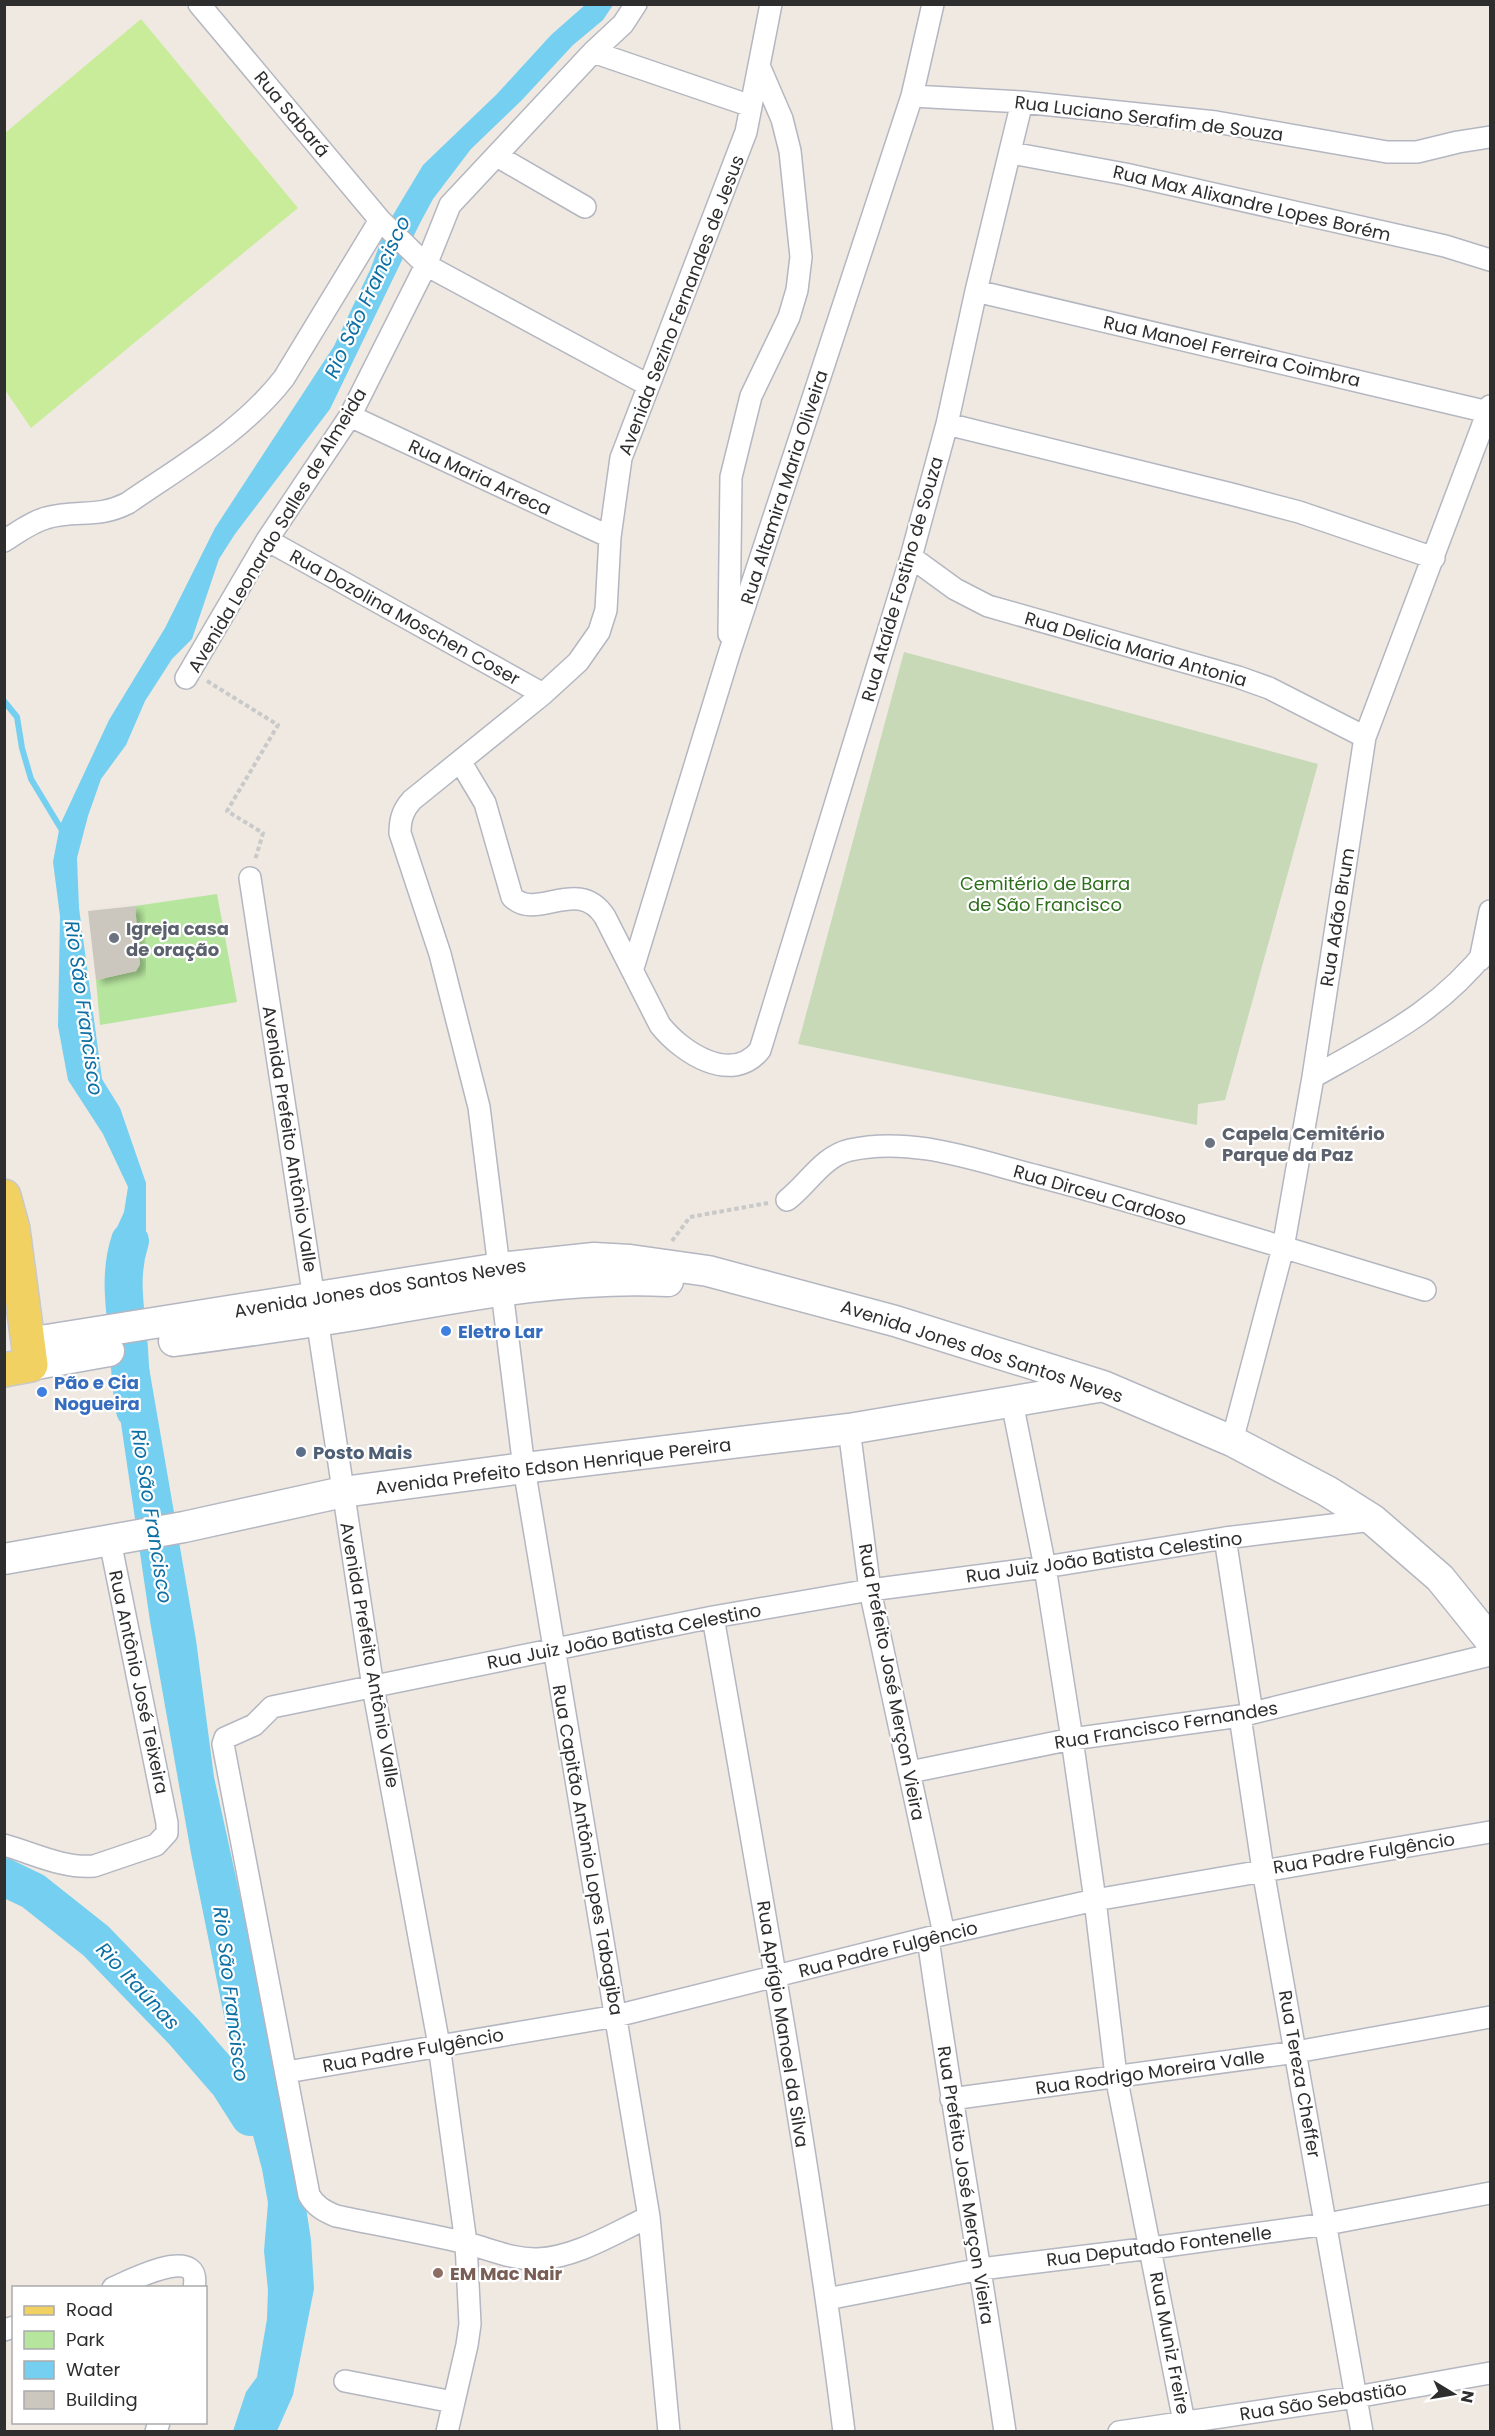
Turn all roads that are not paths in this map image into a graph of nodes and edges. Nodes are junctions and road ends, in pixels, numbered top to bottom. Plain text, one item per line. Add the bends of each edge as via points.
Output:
1 (199, 4) edge
2 (636, 4) edge
3 (933, 4) edge
4 (770, 5) edge
5 (593, 52) junction
6 (760, 68) junction
7 (912, 96) junction
8 (1022, 102) junction
9 (751, 106) junction
10 (1491, 138) edge
11 (1011, 153) junction
12 (497, 156) junction
13 (585, 207) dead end
14 (383, 222) junction
15 (1491, 260) edge
16 (421, 261) junction
17 (976, 291) junction
18 (648, 385) junction
19 (1489, 409) edge
20 (350, 416) junction
21 (947, 424) junction
22 (610, 537) junction
23 (267, 540) junction
24 (4, 541) edge
25 (911, 557) junction
26 (1434, 558) junction
27 (729, 654) junction
28 (189, 675) road end
29 (543, 694) junction
30 (1365, 737) junction
31 (460, 761) junction
32 (250, 878) road end
33 (1491, 911) edge
34 (1485, 953) edge
35 (633, 968) junction
36 (1312, 1077) junction
37 (4, 1196) edge
38 (787, 1200) road end
39 (1283, 1248) junction
40 (501, 1279) junction
41 (755, 1284) junction
42 (1425, 1290) dead end
43 (316, 1310) junction
44 (17, 1356) edge
45 (1103, 1386) junction
46 (1012, 1402) junction
47 (849, 1429) junction
48 (1232, 1441) junction
49 (524, 1468) junction
50 (343, 1492) junction
51 (1373, 1520) junction
52 (1225, 1538) junction
53 (119, 1540) junction
54 (4, 1559) edge
55 (1045, 1567) junction
56 (870, 1590) junction
57 (713, 1617) junction
58 (1491, 1640) edge
59 (553, 1650) junction
60 (1491, 1655) edge
61 (373, 1687) junction
62 (1246, 1714) junction
63 (1072, 1739) junction
64 (910, 1772) junction
65 (1491, 1832) edge
66 (4, 1845) edge
67 (1263, 1870) junction
68 (1095, 1900) junction
69 (936, 1936) junction
70 (776, 1978) junction
71 (616, 2016) junction
72 (1491, 2017) edge
73 (439, 2045) junction
74 (1296, 2052) junction
75 (287, 2072) junction
76 (1116, 2076) junction
77 (951, 2099) junction
78 (1491, 2193) edge
79 (649, 2217) junction
80 (1327, 2224) junction
81 (466, 2243) junction
82 (1151, 2248) junction
83 (981, 2269) junction
84 (118, 2286) edge
85 (194, 2286) edge
86 (828, 2299) junction
87 (1491, 2373) edge
88 (345, 2381) dead end
89 (1356, 2397) junction
90 (453, 2402) junction
91 (1186, 2426) edge
92 (447, 2432) edge
93 (669, 2432) edge
94 (844, 2432) edge
95 (1005, 2432) edge
96 (1119, 2432) edge
97 (1362, 2432) edge

1 - 14 street, Rua Sabará
2 - 5 street, Avenida Leonardo Salles de Almeida via 623,24
3 - 7 street, Rua Altamira Maria Oliveira
4 - 6 street, Avenida Sezino Fernandes de Jesus
5 - 9 street
5 - 12 street, Avenida Leonardo Salles de Almeida
6 - 9 street, Avenida Sezino Fernandes de Jesus
6 - 27 street via 782,119 790,151 801,257 789,317 751,396 731,477
7 - 8 street, Rua Luciano Serafim de Souza
7 - 27 street, Rua Altamira Maria Oliveira
8 - 10 street, Rua Luciano Serafim de Souza via 1216,122 1387,152 1417,152
8 - 11 street, Rua Ataíde Fostino de Souza
9 - 18 street, Avenida Sezino Fernandes de Jesus via 722,200
11 - 15 street, Rua Max Alixandre Lopes Borém via 1194,189
11 - 17 street, Rua Ataíde Fostino de Souza
12 - 13 street
12 - 16 street, Avenida Leonardo Salles de Almeida via 450,205
14 - 16 street
14 - 24 street via 284,378 228,434 129,503 103,513 47,517
16 - 18 street
16 - 20 street, Avenida Leonardo Salles de Almeida
17 - 19 street, Rua Manoel Ferreira Coimbra
17 - 21 street, Rua Ataíde Fostino de Souza
18 - 22 street, Avenida Sezino Fernandes de Jesus via 621,458
19 - 26 street, Rua Adão Brum
20 - 22 street, Rua Maria Arreca
20 - 23 street, Avenida Leonardo Salles de Almeida
21 - 25 street, Rua Ataíde Fostino de Souza
21 - 26 street via 1299,512
22 - 29 street, Avenida Sezino Fernandes de Jesus via 606,610 599,632 578,662
23 - 28 street, Avenida Leonardo Salles de Almeida
23 - 29 street, Rua Dozolina Moschen Coser
25 - 30 street, Rua Delicia Maria Antonia via 955,589 988,606 1238,677 1269,688
25 - 35 street, Rua Ataíde Fostino de Souza via 760,1050 753,1060 722,1066 678,1046 660,1025
26 - 30 street, Rua Adão Brum
27 - 35 street, Rua Altamira Maria Oliveira
29 - 31 street, Avenida Sezino Fernandes de Jesus
30 - 36 street, Rua Adão Brum
31 - 35 street via 484,802 512,897 530,904 573,898 594,904
31 - 40 street, Avenida Sezino Fernandes de Jesus via 406,806 400,833 440,954 479,1107
32 - 43 street, Avenida Prefeito Antônio Valle
33 - 34 street
34 - 36 street via 1458,984 1418,1016
36 - 39 street, Rua Adão Brum
37 - 44 main road via 13,1229
38 - 39 street, Rua Dirceu Cardoso via 833,1157 847,1150 909,1145 1090,1190
39 - 42 street, Rua Dirceu Cardoso
39 - 48 street, Rua Adão Brum
40 - 41 main road, Avenida Jones dos Santos Neves
40 - 41 main road, Avenida Jones dos Santos Neves via 594,1258 708,1271
40 - 43 main road, Avenida Jones dos Santos Neves
40 - 49 street, Rua Capitão Antônio Lopes Tabagiba
41 - 45 main road, Avenida Jones dos Santos Neves via 895,1321
43 - 44 main road, Avenida Jones dos Santos Neves
43 - 50 street, Avenida Prefeito Antônio Valle
45 - 46 main road, Avenida Prefeito Edson Henrique Pereira
45 - 48 main road, Avenida Jones dos Santos Neves
46 - 47 main road, Avenida Prefeito Edson Henrique Pereira
46 - 55 street, Rua Muniz Freire
47 - 49 main road, Avenida Prefeito Edson Henrique Pereira
47 - 56 street, Rua Prefeito José Merçon Vieira
48 - 51 main road, Avenida Jones dos Santos Neves
49 - 50 main road, Avenida Prefeito Edson Henrique Pereira
49 - 59 street, Rua Capitão Antônio Lopes Tabagiba
50 - 53 main road, Avenida Prefeito Edson Henrique Pereira
50 - 61 street, Avenida Prefeito Antônio Valle
51 - 52 street, Rua Juiz João Batista Celestino
51 - 58 main road, Avenida Jones dos Santos Neves via 1440,1578
52 - 55 street, Rua Juiz João Batista Celestino
52 - 62 street, Rua Tereza Cheffer
53 - 54 main road, Avenida Prefeito Edson Henrique Pereira
53 - 66 street, Rua Antônio José Teixeira via 167,1823 165,1838 156,1845 94,1866 70,1865
55 - 56 street, Rua Juiz João Batista Celestino
55 - 63 street, Rua Muniz Freire
56 - 57 street, Rua Juiz João Batista Celestino
56 - 64 street, Rua Prefeito José Merçon Vieira
57 - 59 street, Rua Juiz João Batista Celestino
57 - 70 street, Rua Aprígio Manoel da Silva
59 - 61 street, Rua Juiz João Batista Celestino
59 - 71 street, Rua Capitão Antônio Lopes Tabagiba
60 - 62 street, Rua Francisco Fernandes
61 - 73 street, Avenida Prefeito Antônio Valle
61 - 75 street, Rua Juiz João Batista Celestino via 272,1707 254,1725 223,1740
62 - 63 street, Rua Francisco Fernandes
62 - 67 street, Rua Tereza Cheffer
63 - 64 street, Rua Francisco Fernandes
63 - 68 street, Rua Muniz Freire
64 - 69 street, Rua Prefeito José Merçon Vieira
65 - 67 street, Rua Padre Fulgêncio
67 - 68 street, Rua Padre Fulgêncio
67 - 74 street, Rua Tereza Cheffer
68 - 69 street, Rua Padre Fulgêncio
68 - 76 street, Rua Muniz Freire
69 - 70 street, Rua Padre Fulgêncio
69 - 77 street, Rua Prefeito José Merçon Vieira
70 - 71 street, Rua Padre Fulgêncio
70 - 86 street, Rua Aprígio Manoel da Silva
71 - 73 street, Rua Padre Fulgêncio
71 - 79 street, Rua Capitão Antônio Lopes Tabagiba
72 - 74 street, Rua Rodrigo Moreira Valle
73 - 75 street, Rua Padre Fulgêncio
73 - 81 street, Avenida Prefeito Antônio Valle
74 - 76 street, Rua Rodrigo Moreira Valle
74 - 80 street, Rua Tereza Cheffer
75 - 81 street via 309,2194 317,2206 336,2216
76 - 77 street, Rua Rodrigo Moreira Valle
76 - 82 street, Rua Muniz Freire
77 - 83 street, Rua Prefeito José Merçon Vieira
78 - 80 street, Rua Deputado Fontenelle
79 - 81 street via 585,2247 539,2259 521,2259
79 - 93 street, Rua Capitão Antônio Lopes Tabagiba
80 - 82 street, Rua Deputado Fontenelle
80 - 89 street, Rua Tereza Cheffer
81 - 90 street, Avenida Prefeito Antônio Valle via 470,2324
82 - 83 street, Rua Deputado Fontenelle
82 - 91 street, Rua Muniz Freire
83 - 86 street, Rua Deputado Fontenelle
83 - 95 street, Rua Prefeito José Merçon Vieira
84 - 85 street via 171,2265 190,2269
86 - 94 street, Rua Aprígio Manoel da Silva
87 - 89 street, Rua São Sebastião
88 - 90 street
89 - 91 street, Rua São Sebastião
89 - 97 street, Rua Tereza Cheffer
90 - 92 street, Avenida Prefeito Antônio Valle
91 - 96 street, Rua São Sebastião

